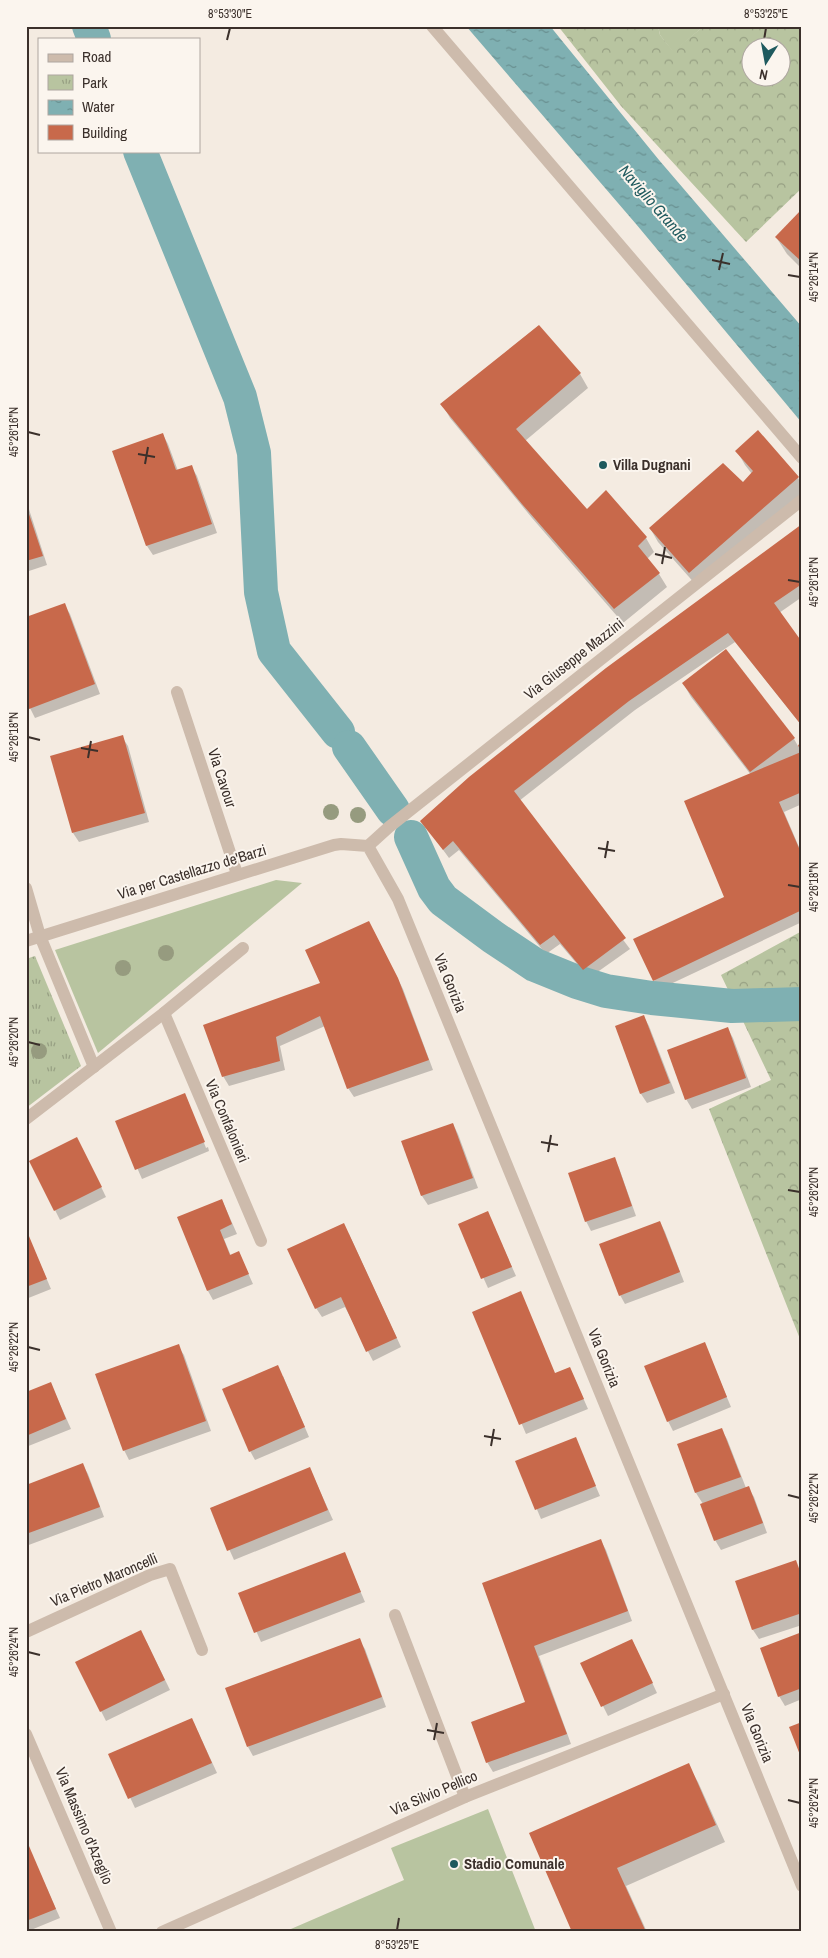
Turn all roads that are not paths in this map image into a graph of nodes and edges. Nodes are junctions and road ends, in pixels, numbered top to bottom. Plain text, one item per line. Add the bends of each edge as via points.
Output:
1 (432, 26) edge
2 (802, 458) edge
3 (802, 500) edge
4 (176, 692) dead end
5 (368, 846) junction
6 (237, 874) junction
7 (26, 888) edge
8 (40, 936) junction
9 (26, 941) edge
10 (243, 948) dead end
11 (164, 1013) junction
12 (94, 1067) junction
13 (26, 1119) edge
14 (261, 1241) dead end
15 (395, 1614) dead end
16 (26, 1632) edge
17 (202, 1650) dead end
18 (724, 1694) junction
19 (26, 1734) edge
20 (465, 1797) junction
21 (802, 1886) edge
22 (111, 1932) edge
23 (162, 1932) edge

1 - 2 street
3 - 5 street, Via Giuseppe Mazzini
4 - 6 street, Via Cavour
5 - 6 street, Via per Castellazzo de'Barzi via 342,844
5 - 18 street, Via Gorizia via 398,899
6 - 8 street, Via per Castellazzo de'Barzi
7 - 8 street
8 - 9 street, Via per Castellazzo de'Barzi
8 - 12 street
10 - 11 street
11 - 12 street
11 - 14 street, Via Confalonieri
12 - 13 street
15 - 20 street
16 - 17 street, Via Pietro Maroncelli via 150,1575 170,1569
18 - 20 street, Via Silvio Pellico
18 - 21 street, Via Gorizia
19 - 22 street, Via Massimo d'Azeglio
20 - 23 street, Via Silvio Pellico

